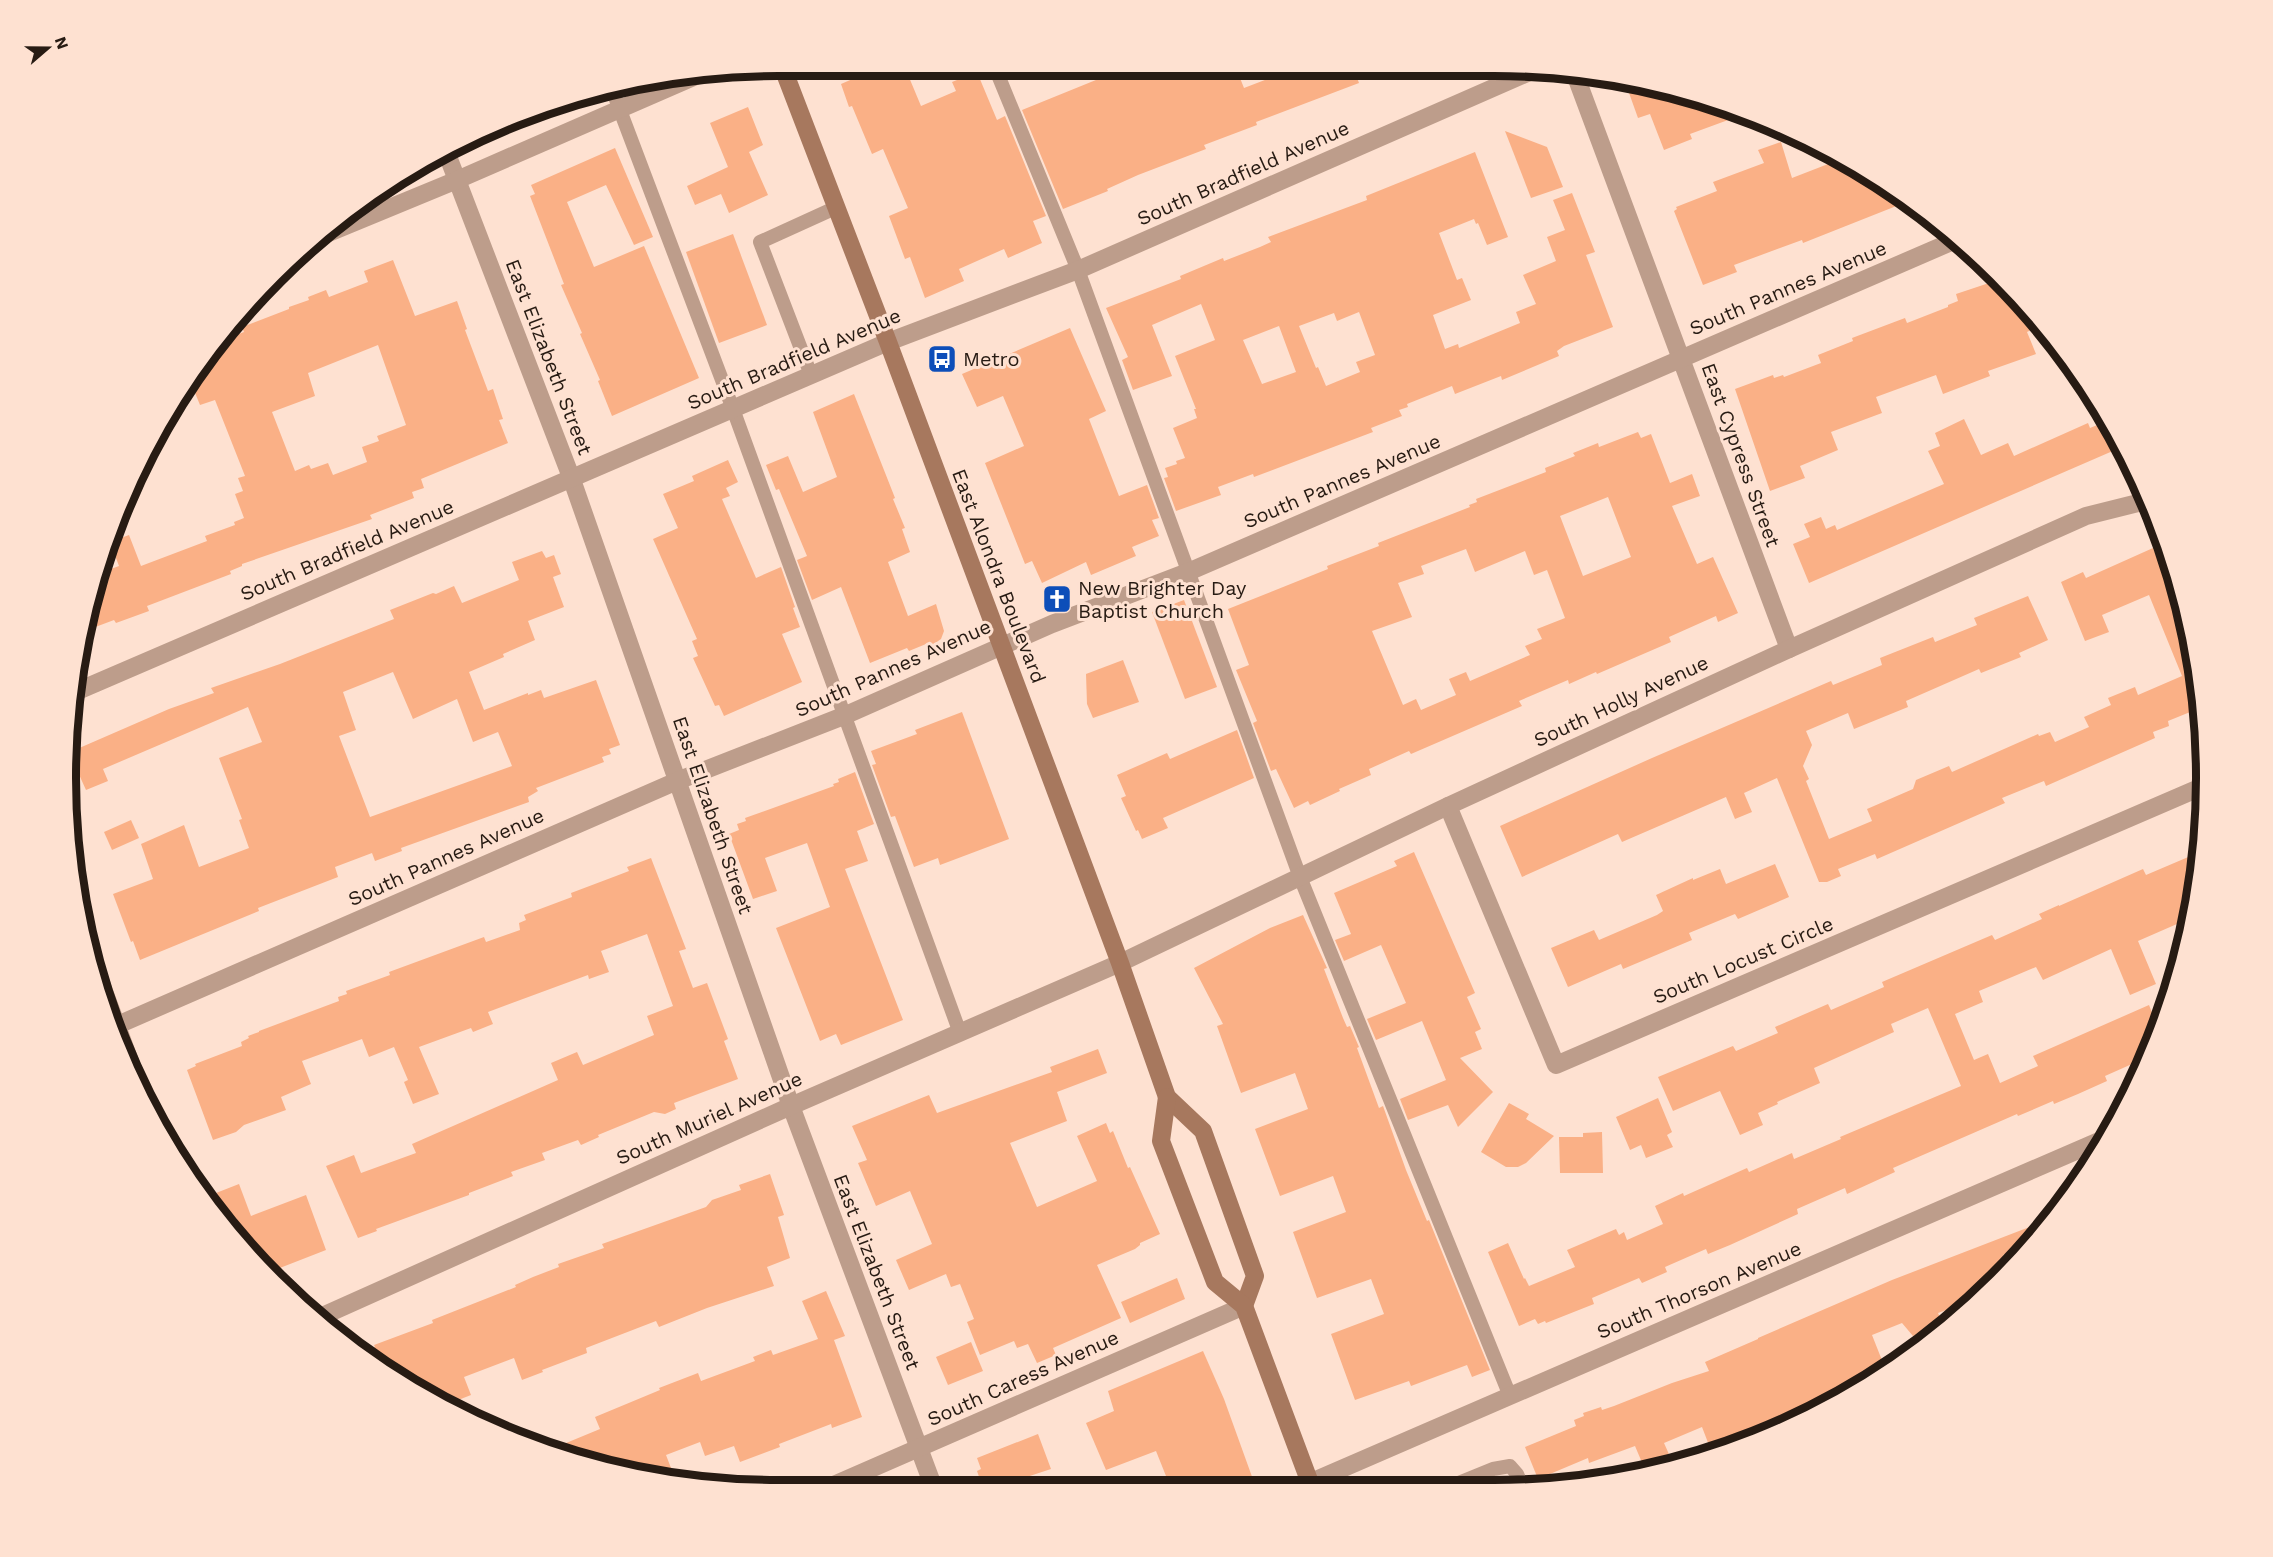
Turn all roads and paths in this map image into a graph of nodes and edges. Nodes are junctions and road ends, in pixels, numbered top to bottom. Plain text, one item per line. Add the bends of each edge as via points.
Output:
1 (786, 76) edge
2 (998, 76) edge
3 (1518, 77) edge
4 (1578, 82) edge
5 (676, 85) edge
6 (615, 96) edge
7 (620, 109) junction
8 (449, 159) edge
9 (457, 180) junction
10 (835, 208) junction
11 (347, 225) edge
12 (1948, 243) edge
13 (1078, 270) junction
14 (888, 342) junction
15 (1681, 359) junction
16 (811, 375) junction
17 (734, 409) junction
18 (571, 477) junction
19 (2140, 503) edge
20 (1188, 572) junction
21 (1001, 645) junction
22 (1789, 649) junction
23 (83, 689) edge
24 (846, 715) junction
25 (677, 781) junction
26 (2196, 789) edge
27 (1448, 806) junction
28 (1300, 877) junction
29 (1120, 963) junction
30 (121, 1023) edge
31 (960, 1033) junction
32 (1167, 1097) junction
33 (790, 1106) junction
34 (2094, 1143) edge
35 (1244, 1306) junction
36 (326, 1314) edge
37 (1510, 1396) junction
38 (919, 1448) junction
39 (1519, 1479) edge
40 (845, 1480) edge
41 (931, 1480) edge
42 (1308, 1480) edge
43 (1326, 1480) edge
44 (1466, 1480) edge

1 - 10 main road, East Alondra Boulevard
2 - 13 lane
3 - 13 street, South Bradfield Avenue
4 - 15 street, East Cypress Street
5 - 7 street
6 - 7 lane
7 - 9 street
7 - 17 lane
8 - 9 street, East Elizabeth Street
9 - 11 street
9 - 18 street, East Elizabeth Street
10 - 14 main road, East Alondra Boulevard
10 - 16 lane via 760,242
12 - 15 street, South Pannes Avenue
13 - 14 street, South Bradfield Avenue
13 - 20 lane
14 - 16 street, South Bradfield Avenue
14 - 21 main road, East Alondra Boulevard
15 - 20 street, South Pannes Avenue
15 - 22 street, East Cypress Street
16 - 17 street, South Bradfield Avenue
17 - 18 street, South Bradfield Avenue
17 - 24 lane
18 - 23 street, South Bradfield Avenue
18 - 25 street, East Elizabeth Street
19 - 22 street, South Holly Avenue via 2086,516
20 - 21 street, South Pannes Avenue
20 - 28 lane
21 - 24 street, South Pannes Avenue
21 - 29 main road, East Alondra Boulevard
22 - 27 street, South Holly Avenue
24 - 25 street, South Pannes Avenue
24 - 31 lane
25 - 30 street, South Pannes Avenue
25 - 33 street, East Elizabeth Street
26 - 27 street, South Locust Circle via 1556,1065
27 - 28 street, South Holly Avenue
28 - 29 street, South Holly Avenue
28 - 37 lane
29 - 31 street, South Muriel Avenue
29 - 32 main road, East Alondra Boulevard
31 - 33 street, South Muriel Avenue
32 - 35 main road, East Alondra Boulevard via 1161,1141 1215,1282
32 - 35 main road, East Alondra Boulevard via 1203,1131 1255,1276
33 - 36 street, South Muriel Avenue
33 - 38 street, East Elizabeth Street
34 - 37 street, South Thorson Avenue
35 - 38 street, South Caress Avenue
35 - 42 main road, East Alondra Boulevard
37 - 43 street, South Thorson Avenue
38 - 40 street, South Caress Avenue
38 - 41 street, East Elizabeth Street
39 - 44 lane via 1510,1466

